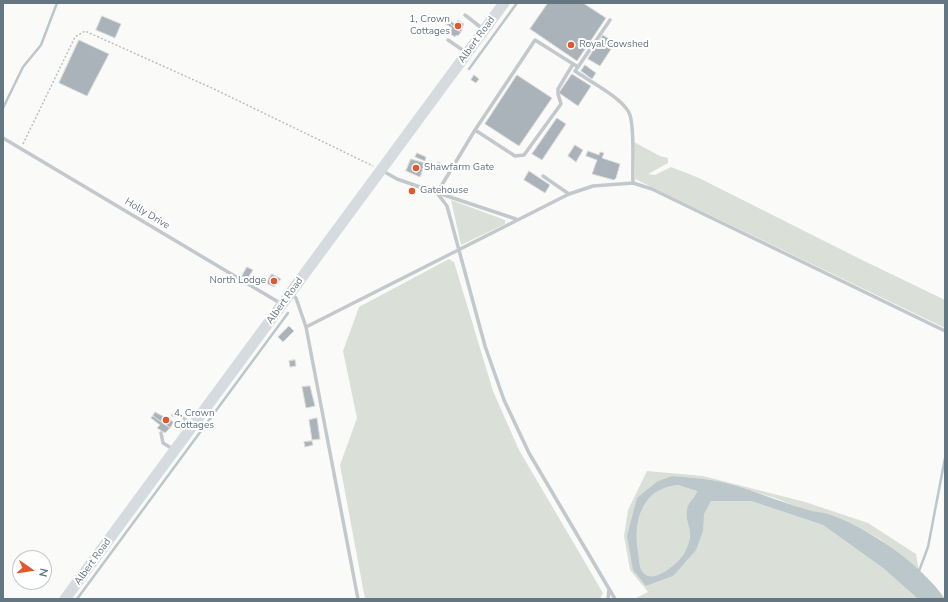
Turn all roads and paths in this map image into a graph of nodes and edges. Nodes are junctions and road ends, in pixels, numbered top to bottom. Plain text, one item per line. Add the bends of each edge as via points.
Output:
1 (504, 3) edge
2 (465, 15) dead end
3 (610, 20) dead end
4 (484, 30) junction
5 (448, 40) dead end
6 (467, 53) junction
7 (572, 64) junction
8 (578, 67) junction
9 (475, 130) junction
10 (3, 138) edge
11 (21, 148) junction
12 (382, 170) junction
13 (543, 176) dead end
14 (633, 183) junction
15 (437, 193) junction
16 (569, 194) junction
17 (516, 219) junction
18 (458, 251) junction
19 (290, 294) junction
20 (282, 305) junction
21 (306, 327) junction
22 (945, 331) edge
23 (173, 416) dead end
24 (193, 425) junction
25 (161, 433) dead end
26 (174, 450) junction
27 (609, 589) junction
28 (65, 599) edge
29 (358, 599) edge
30 (608, 599) edge
31 (615, 599) edge

1 - 4 main road, Albert Road
2 - 4 lane
3 - 8 lane
4 - 6 main road, Albert Road
5 - 6 lane
6 - 12 main road, Albert Road
7 - 8 lane
7 - 9 lane via 534,40
7 - 9 lane via 558,89 561,104 524,155 516,156
8 - 14 lane via 575,71 619,101 630,114
9 - 15 lane
10 - 11 lane, Holly Drive
11 - 12 path via 75,37 85,31 214,89
11 - 20 lane, Holly Drive
12 - 15 lane via 397,179
12 - 19 main road, Albert Road
13 - 16 lane
14 - 16 lane via 593,186
14 - 22 lane
15 - 17 lane
15 - 18 lane via 447,206
16 - 17 lane
17 - 18 lane
18 - 21 lane
18 - 27 lane via 493,372 514,424
19 - 20 main road, Albert Road
19 - 21 lane via 296,298
20 - 24 main road, Albert Road
21 - 29 lane
23 - 24 lane via 181,416
24 - 26 main road, Albert Road
25 - 26 lane via 163,443
26 - 28 main road, Albert Road
27 - 30 lane
27 - 31 lane

